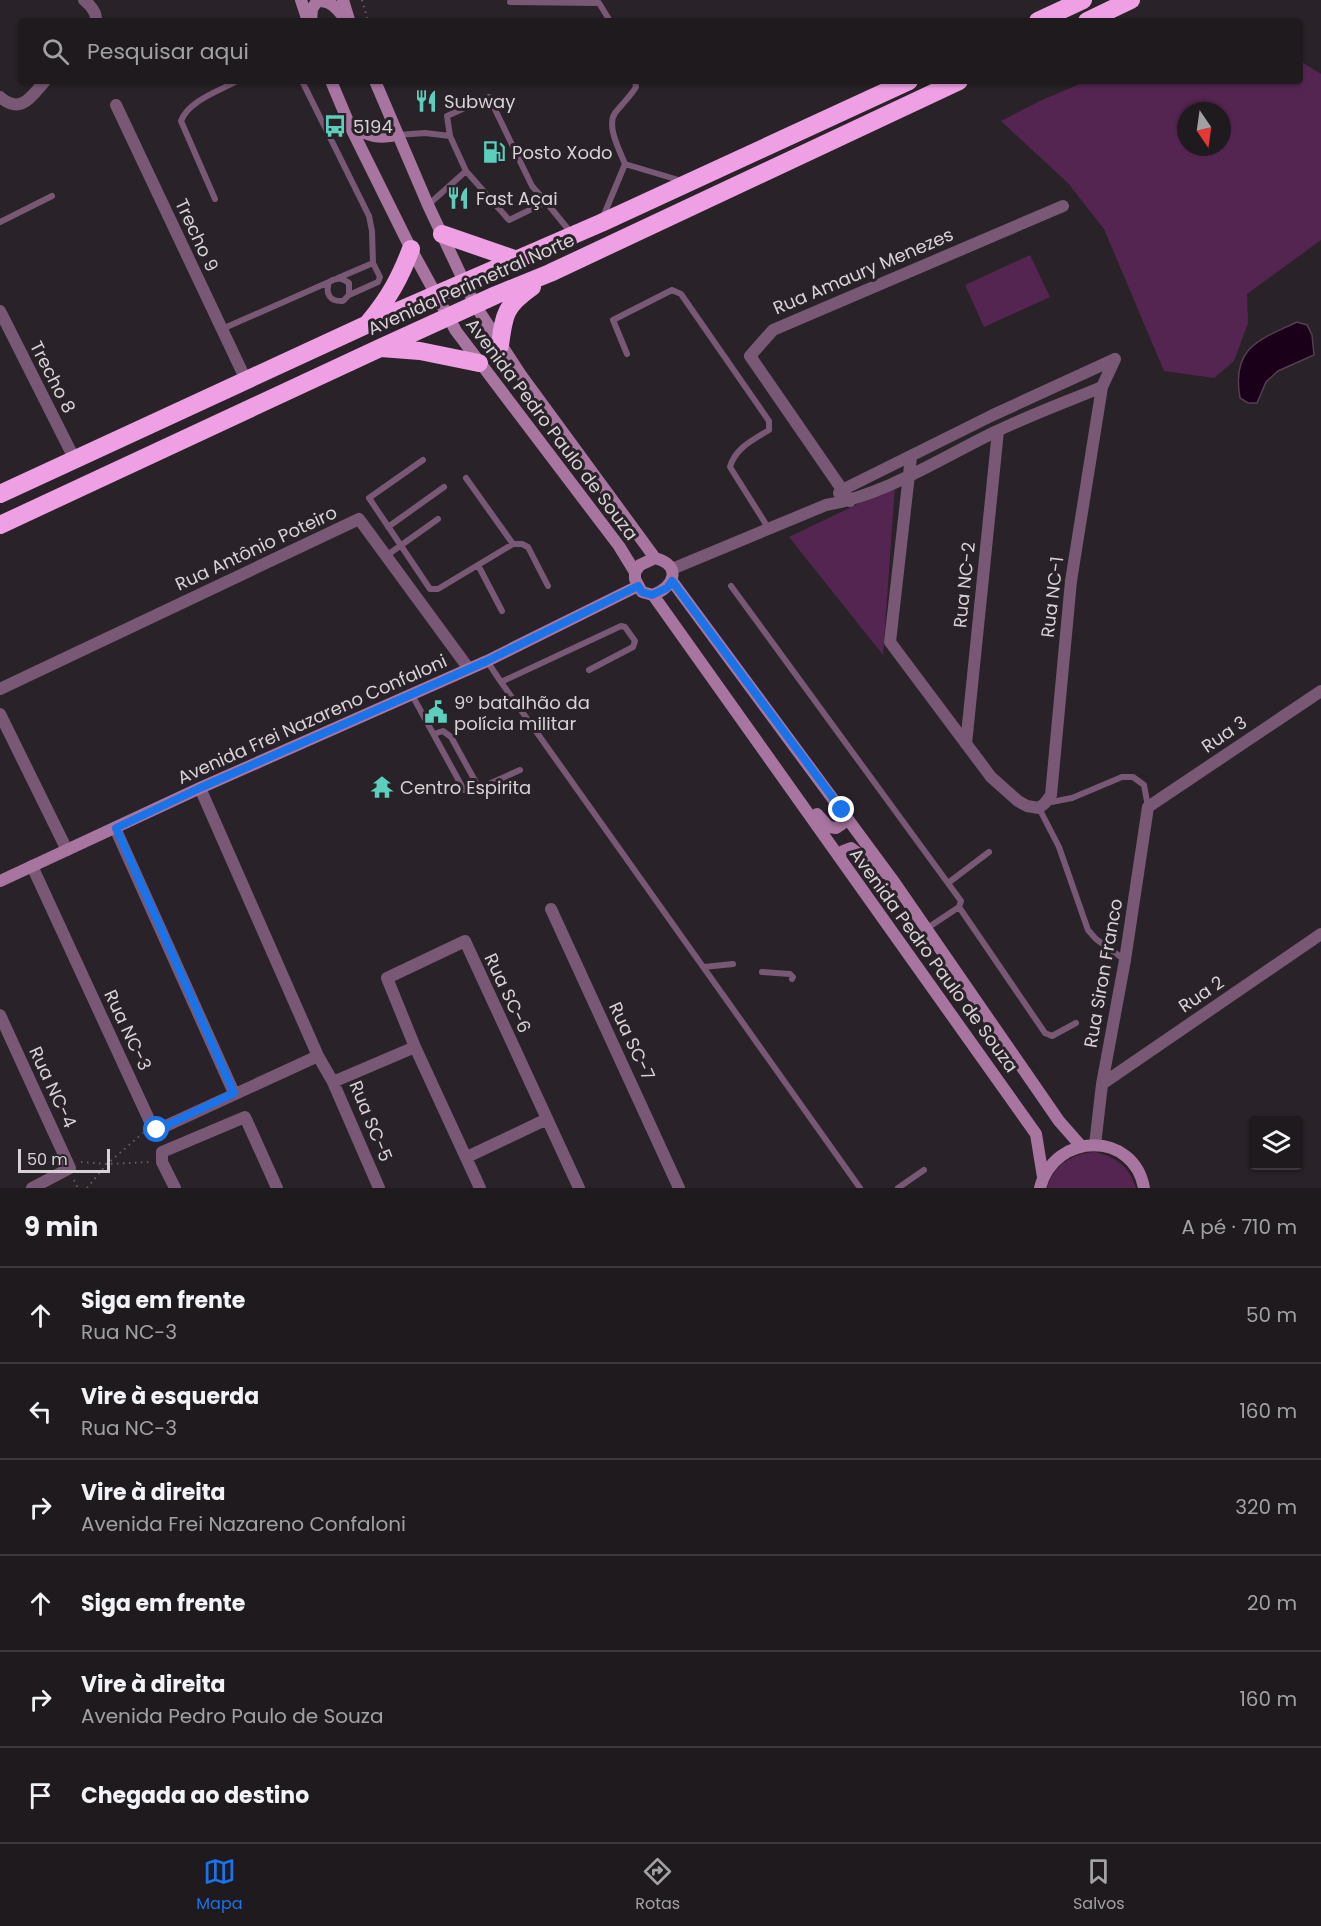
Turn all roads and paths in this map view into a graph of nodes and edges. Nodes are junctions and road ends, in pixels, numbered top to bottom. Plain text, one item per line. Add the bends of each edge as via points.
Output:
1 (84, 0) edge
2 (301, 0) edge
3 (343, 0) edge
4 (362, 0) edge
5 (1083, 0) edge
6 (1131, 0) edge
7 (510, 2) dead end
8 (96, 18) edge
9 (309, 18) edge
10 (310, 18) edge
11 (345, 18) edge
12 (347, 18) edge
13 (367, 18) edge
14 (608, 18) edge
15 (1044, 18) edge
16 (1093, 18) edge
17 (42, 84) edge
18 (232, 84) edge
19 (303, 84) edge
20 (332, 84) edge
21 (376, 84) edge
22 (636, 84) edge
23 (902, 84) edge
24 (953, 84) edge
25 (0, 97) edge
26 (116, 105) dead end
27 (350, 126) junction
28 (398, 135) junction
29 (450, 136) junction
30 (625, 164) junction
31 (466, 171) junction
32 (688, 183) junction
33 (52, 196) dead end
34 (215, 199) dead end
35 (546, 202) junction
36 (428, 205) junction
37 (1063, 206) dead end
38 (0, 222) edge
39 (601, 223) junction
40 (441, 234) junction
41 (573, 235) junction
42 (411, 249) junction
43 (517, 260) junction
44 (373, 263) junction
45 (550, 273) junction
46 (338, 278) junction
47 (329, 282) junction
48 (464, 283) junction
49 (350, 295) junction
50 (435, 295) junction
51 (475, 305) junction
52 (0, 311) edge
53 (448, 317) junction
54 (368, 324) junction
55 (222, 329) junction
56 (500, 345) junction
57 (380, 348) junction
58 (627, 354) dead end
59 (479, 363) junction
60 (246, 380) junction
61 (1102, 387) junction
62 (998, 431) junction
63 (911, 457) junction
64 (75, 460) junction
65 (423, 460) dead end
66 (909, 475) junction
67 (466, 478) dead end
68 (444, 487) dead end
69 (844, 489) junction
70 (0, 494) edge
71 (850, 501) junction
72 (826, 505) junction
73 (438, 519) dead end
74 (0, 525) edge
75 (388, 527) junction
76 (769, 530) junction
77 (513, 544) junction
78 (401, 546) junction
79 (386, 557) junction
80 (655, 558) junction
81 (478, 565) junction
82 (635, 572) junction
83 (672, 575) junction
84 (548, 586) dead end
85 (638, 586) junction
86 (731, 586) dead end
87 (652, 595) junction
88 (502, 611) dead end
89 (487, 661) junction
90 (469, 669) junction
91 (589, 670) dead end
92 (501, 682) junction
93 (0, 689) edge
94 (1321, 691) edge
95 (412, 695) junction
96 (0, 714) edge
97 (434, 734) junction
98 (966, 744) junction
99 (520, 770) dead end
100 (200, 788) junction
101 (478, 788) junction
102 (1042, 806) junction
103 (1148, 807) junction
104 (805, 808) junction
105 (842, 810) junction
106 (116, 828) junction
107 (67, 850) junction
108 (989, 852) dead end
109 (839, 857) junction
110 (32, 866) junction
111 (892, 879) junction
112 (0, 881) edge
113 (948, 883) junction
114 (959, 907) junction
115 (551, 909) dead end
116 (926, 929) junction
117 (1321, 934) edge
118 (1125, 960) junction
119 (733, 964) dead end
120 (704, 967) junction
121 (762, 972) dead end
122 (792, 979) dead end
123 (0, 1015) edge
124 (1076, 1023) dead end
125 (416, 1047) junction
126 (318, 1056) junction
127 (333, 1082) junction
128 (1102, 1084) junction
129 (234, 1093) junction
130 (547, 1119) junction
131 (152, 1126) junction
132 (1095, 1145) junction
133 (1081, 1146) junction
134 (467, 1157) junction
135 (66, 1160) junction
136 (162, 1162) junction
137 (107, 1164) junction
138 (924, 1170) dead end
139 (1041, 1183) edge
140 (32, 1188) edge
141 (87, 1188) edge
142 (175, 1188) edge
143 (277, 1188) edge
144 (379, 1188) edge
145 (480, 1188) edge
146 (579, 1188) edge
147 (679, 1188) edge
148 (860, 1188) edge
149 (898, 1188) edge
150 (1144, 1188) edge

1 - 8 street
2 - 9 main road
3 - 12 main road
4 - 13 path
5 - 15 highway
6 - 16 highway
7 - 14 lane via 599,3
10 - 11 main road via 316,1 326,0
17 - 25 street via 18,105
18 - 34 lane via 190,107 181,121
19 - 44 lane via 369,216
20 - 27 main road, Avenida Pedro Paulo de Souza
21 - 28 main road, Avenida Pedro Paulo de Souza
22 - 30 lane via 611,123
23 - 32 highway, Avenida Perimetral Norte
24 - 45 highway, Avenida Perimetral Norte
26 - 55 street, Trecho 9
27 - 28 main road via 373,137
27 - 42 main road, Avenida Pedro Paulo de Souza
28 - 29 lane
28 - 36 main road, Avenida Pedro Paulo de Souza
29 - 31 lane
29 - 35 lane via 447,116 489,97 532,186
30 - 32 lane
30 - 39 lane
31 - 35 lane via 510,220
31 - 36 lane
32 - 39 highway, Avenida Perimetral Norte
33 - 38 lane
35 - 41 lane
36 - 40 main road, Avenida Pedro Paulo de Souza
37 - 69 street, Rua Amaury Menezes via 773,330 750,356
39 - 41 highway, Avenida Perimetral Norte
40 - 43 highway
40 - 48 main road, Avenida Pedro Paulo de Souza
41 - 43 highway, Avenida Perimetral Norte
42 - 50 main road, Avenida Pedro Paulo de Souza
42 - 54 highway via 391,294
43 - 48 highway, Avenida Perimetral Norte
44 - 46 lane
44 - 49 lane via 380,277 378,282
45 - 51 highway, Avenida Perimetral Norte
45 - 56 highway via 517,297 510,307 504,317
46 - 47 lane
46 - 49 lane via 349,283
47 - 49 lane via 327,291 334,301 343,301
47 - 55 lane
48 - 50 highway, Avenida Perimetral Norte
48 - 51 main road, Avenida Pedro Paulo de Souza
50 - 53 main road, Avenida Pedro Paulo de Souza
50 - 54 highway, Avenida Perimetral Norte
51 - 53 highway, Avenida Perimetral Norte
51 - 56 main road, Avenida Pedro Paulo de Souza
52 - 64 street, Trecho 8
53 - 57 highway, Avenida Perimetral Norte
53 - 59 main road, Avenida Pedro Paulo de Souza
54 - 60 highway, Avenida Perimetral Norte
55 - 60 street, Trecho 9
56 - 80 main road, Avenida Pedro Paulo de Souza
57 - 59 highway via 420,351
57 - 74 highway, Avenida Perimetral Norte
58 - 76 lane via 613,320 672,290 681,294 769,421 769,430 740,449 732,457 730,467
59 - 82 main road, Avenida Pedro Paulo de Souza
60 - 64 highway, Avenida Perimetral Norte
61 - 62 street
61 - 63 street, Rua NC-1 via 1115,359
61 - 102 street, Rua NC-1 via 1071,581 1051,795
62 - 66 street
62 - 98 street, Rua NC-2
63 - 66 street
63 - 69 street
64 - 70 highway, Avenida Perimetral Norte
65 - 75 lane via 369,498
66 - 71 street
66 - 98 street via 890,642
67 - 77 lane
68 - 75 lane
69 - 71 street, Rua Amaury Menezes
69 - 72 street
71 - 72 street
72 - 76 street
73 - 78 lane
75 - 78 lane
76 - 83 street
77 - 81 lane
77 - 84 lane via 528,547
78 - 79 lane
78 - 81 lane via 430,589 438,589
79 - 90 street, Rua Antônio Poteiro
79 - 93 street, Rua Antônio Poteiro via 359,519
80 - 82 main road
80 - 83 main road via 664,560
81 - 88 lane
82 - 85 main road
83 - 87 main road via 667,588
83 - 105 main road, Avenida Pedro Paulo de Souza
85 - 87 main road
85 - 89 main road, Avenida Frei Nazareno Confaloni
86 - 113 lane
87 - 104 main road, Avenida Pedro Paulo de Souza
89 - 90 main road, Avenida Frei Nazareno Confaloni
89 - 92 lane
90 - 95 main road, Avenida Frei Nazareno Confaloni
91 - 92 lane via 633,647 635,641 625,627
92 - 120 lane
94 - 103 street, Rua 3
95 - 97 lane
95 - 100 main road, Avenida Frei Nazareno Confaloni
96 - 107 street
97 - 101 lane via 444,731 451,737
97 - 101 lane via 459,785 468,791
98 - 102 street via 991,777 1018,801 1027,806
99 - 101 lane
100 - 106 main road, Avenida Frei Nazareno Confaloni
100 - 126 street
102 - 103 lane via 1122,777 1133,777 1144,785
102 - 118 lane via 1088,930
103 - 118 street, Rua Siron Franco
104 - 105 main road via 836,828 842,824
104 - 109 main road, Avenida Pedro Paulo de Souza
105 - 111 main road, Avenida Pedro Paulo de Souza
106 - 107 main road, Avenida Frei Nazareno Confaloni
106 - 129 street
107 - 110 main road, Avenida Frei Nazareno Confaloni
108 - 113 lane
109 - 111 main road via 851,849
109 - 139 main road, Avenida Pedro Paulo de Souza via 1036,1134
110 - 112 main road, Avenida Frei Nazareno Confaloni
110 - 131 street, Rua NC-3
111 - 116 main road, Avenida Pedro Paulo de Souza
113 - 114 lane via 961,901
114 - 116 lane
114 - 124 lane via 1045,1033 1052,1036
115 - 147 street, Rua SC-7
116 - 133 main road, Avenida Pedro Paulo de Souza via 1059,1121
117 - 128 street, Rua 2
118 - 128 street, Rua Siron Franco
119 - 120 lane
120 - 148 lane
121 - 122 lane via 790,974
123 - 135 street, Rua NC-4
125 - 127 street, Rua SC-5
125 - 130 street, Rua SC-6 via 387,978 465,941
125 - 134 street, Rua SC-6
126 - 127 street
126 - 129 street
127 - 144 street, Rua SC-5
128 - 132 street, Rua Siron Franco
129 - 131 street via 157,1130
130 - 134 street
130 - 146 street, Rua SC-6
131 - 137 path
132 - 133 main road
132 - 150 main road via 1125,1155 1136,1167
133 - 139 main road via 1058,1157
134 - 145 street, Rua SC-6
135 - 137 path
135 - 140 street via 70,1168
136 - 137 path
136 - 142 street
136 - 143 street via 162,1152 245,1117
137 - 141 path
138 - 149 lane

